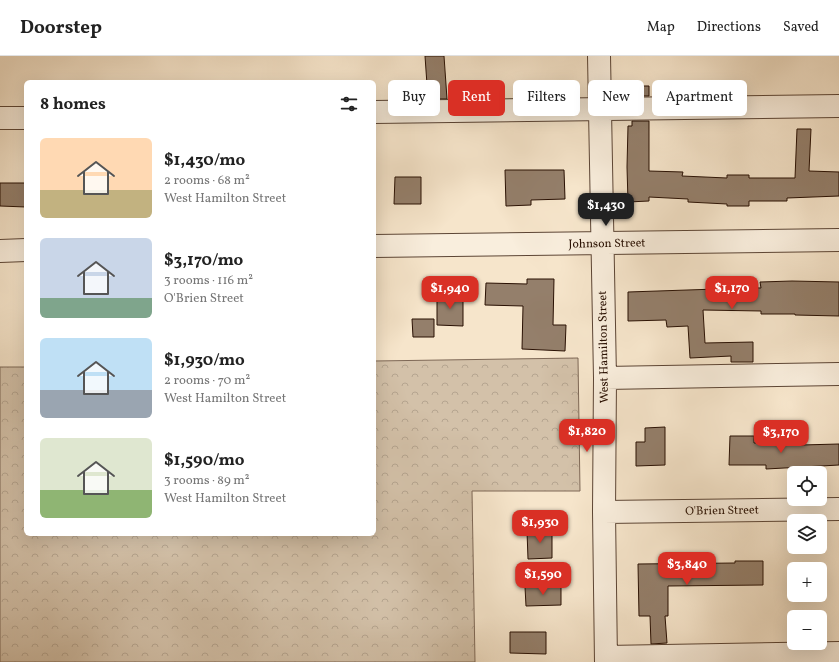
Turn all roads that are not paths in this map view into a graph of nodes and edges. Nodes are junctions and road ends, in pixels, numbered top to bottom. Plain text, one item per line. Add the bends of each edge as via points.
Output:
1 (599, 56) edge
2 (599, 80) edge
3 (839, 106) edge
4 (588, 108) edge
5 (644, 108) edge
6 (376, 112) edge
7 (600, 116) edge
8 (0, 118) edge
9 (24, 118) edge
10 (839, 240) edge
11 (602, 244) junction
12 (376, 246) edge
13 (24, 250) edge
14 (0, 251) edge
15 (839, 374) edge
16 (605, 378) junction
17 (839, 510) edge
18 (604, 512) junction
19 (839, 653) edge
20 (606, 660) edge

1 - 2 street, West Hamilton Street
3 - 5 street
4 - 6 street
7 - 11 street, West Hamilton Street
8 - 9 street
10 - 11 street, Johnson Street
11 - 12 street, Johnson Street
11 - 16 street, West Hamilton Street
13 - 14 street
15 - 16 street
16 - 18 street, West Hamilton Street
17 - 18 street, O'Brien Street
18 - 20 street, West Hamilton Street
19 - 20 street

